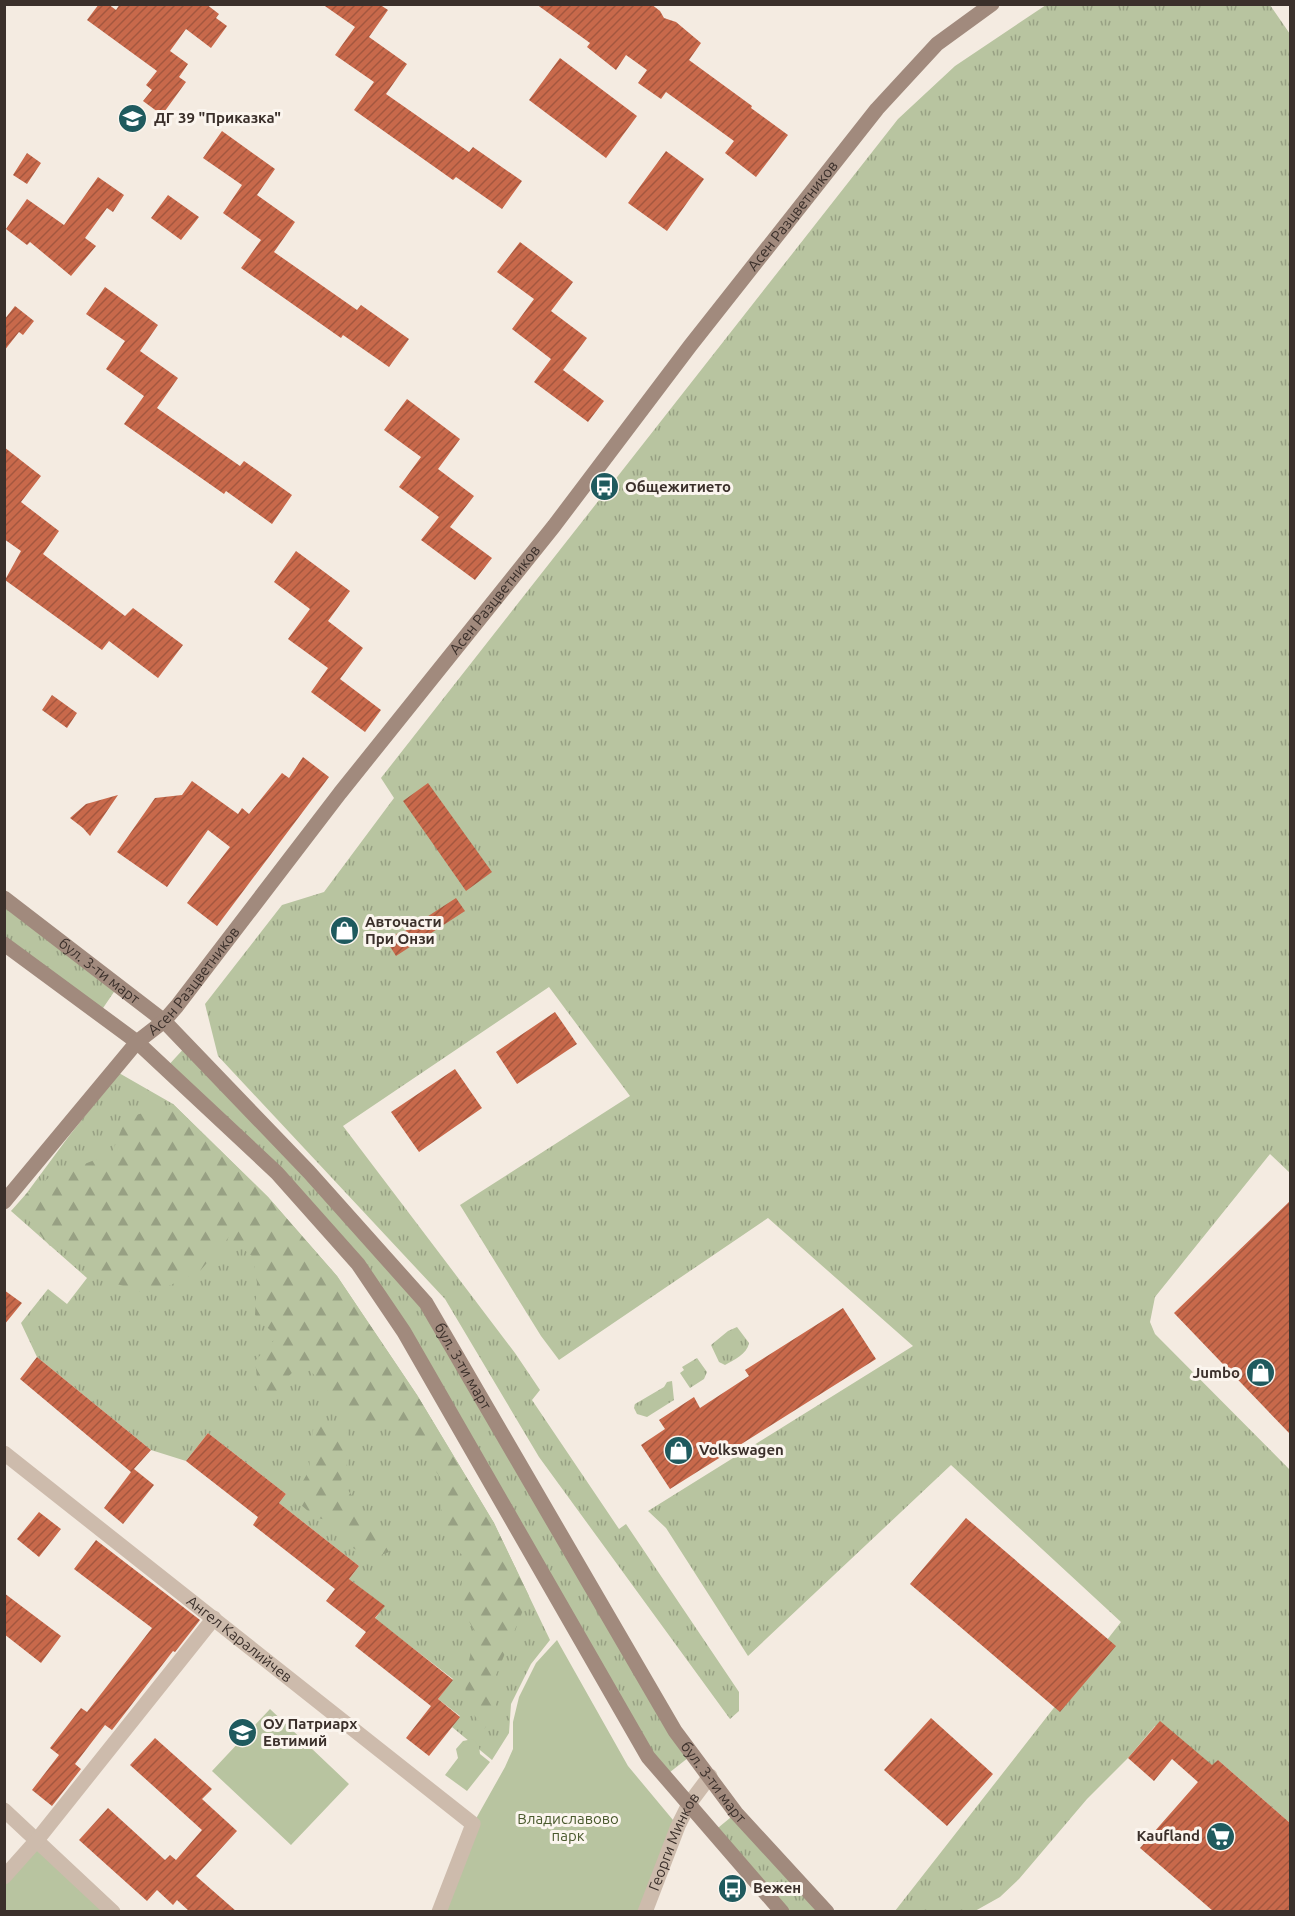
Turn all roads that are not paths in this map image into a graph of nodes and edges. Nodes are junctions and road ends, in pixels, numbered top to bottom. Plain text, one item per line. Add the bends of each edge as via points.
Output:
1 (992, 4) edge
2 (4, 898) edge
3 (4, 944) edge
4 (164, 1021) junction
5 (137, 1042) junction
6 (4, 1202) edge
7 (4, 1453) edge
8 (214, 1618) junction
9 (710, 1776) junction
10 (689, 1804) junction
11 (4, 1810) edge
12 (37, 1840) junction
13 (4, 1877) edge
14 (114, 1911) edge
15 (439, 1911) edge
16 (645, 1911) edge
17 (782, 1911) edge
18 (827, 1911) edge

1 - 4 street, Асен Разцветников via 937,44 871,117
2 - 4 street, бул. 3-ти март
3 - 5 street, бул. 3-ти март
4 - 5 street, Асен Разцветников
4 - 9 street, бул. 3-ти март via 309,1172 426,1303 675,1731
5 - 6 street, Асен Разцветников
5 - 10 street, бул. 3-ти март via 277,1173 358,1264 404,1332 648,1757
7 - 8 street, Ангел Каралийчев
8 - 12 street
8 - 15 street, Ангел Каралийчев via 473,1824
9 - 10 street, Георги Минков
9 - 18 street, бул. 3-ти март via 736,1813
10 - 16 street, Георги Минков
10 - 17 street, бул. 3-ти март
11 - 12 street
12 - 13 street
12 - 14 street

